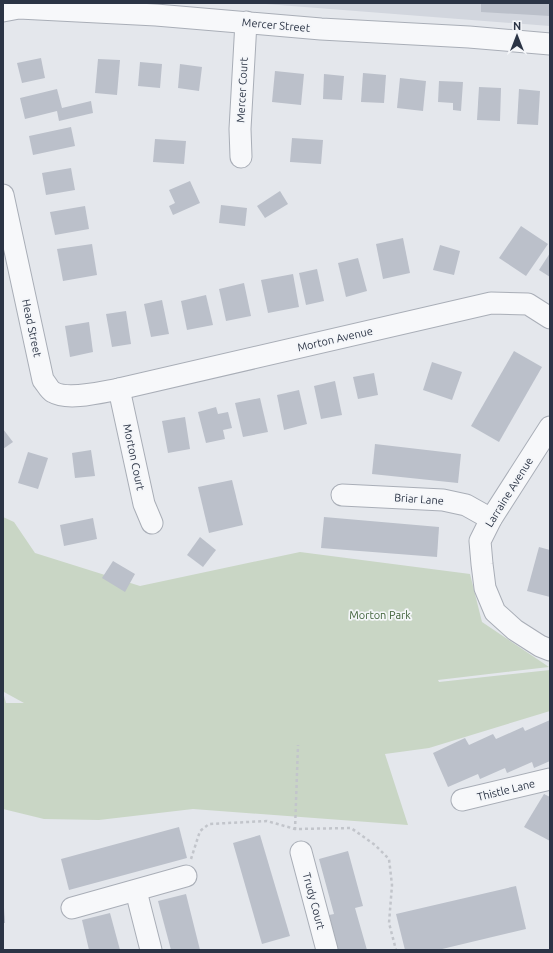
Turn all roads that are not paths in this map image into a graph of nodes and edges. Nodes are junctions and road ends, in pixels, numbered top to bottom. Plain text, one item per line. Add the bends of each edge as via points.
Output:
1 (155, 9) edge
2 (3, 11) edge
3 (246, 22) junction
4 (550, 44) edge
5 (241, 157) dead end
6 (3, 195) edge
7 (550, 318) edge
8 (119, 389) junction
9 (550, 427) edge
10 (342, 495) dead end
11 (491, 518) junction
12 (152, 524) dead end
13 (550, 650) edge
14 (550, 779) edge
15 (462, 800) dead end
16 (301, 852) dead end
17 (186, 876) dead end
18 (136, 891) junction
19 (72, 908) dead end
20 (151, 950) edge
21 (327, 950) edge

1 - 2 street, Mercer Street via 19,8
1 - 3 street, Mercer Street
3 - 4 street, Mercer Street
3 - 5 street, Mercer Court via 240,129
6 - 8 street, Head Street via 43,380 53,392 69,396
7 - 8 street, Morton Avenue via 528,304 491,303
8 - 12 street, Morton Court via 144,504
9 - 11 street, Larraine Avenue
10 - 11 street, Briar Lane via 443,500 466,505
11 - 13 street, Larraine Avenue via 480,541 485,588 495,612 515,630
14 - 15 street, Thistle Lane
16 - 21 street, Trudy Court
17 - 18 street
18 - 19 street
18 - 20 street

